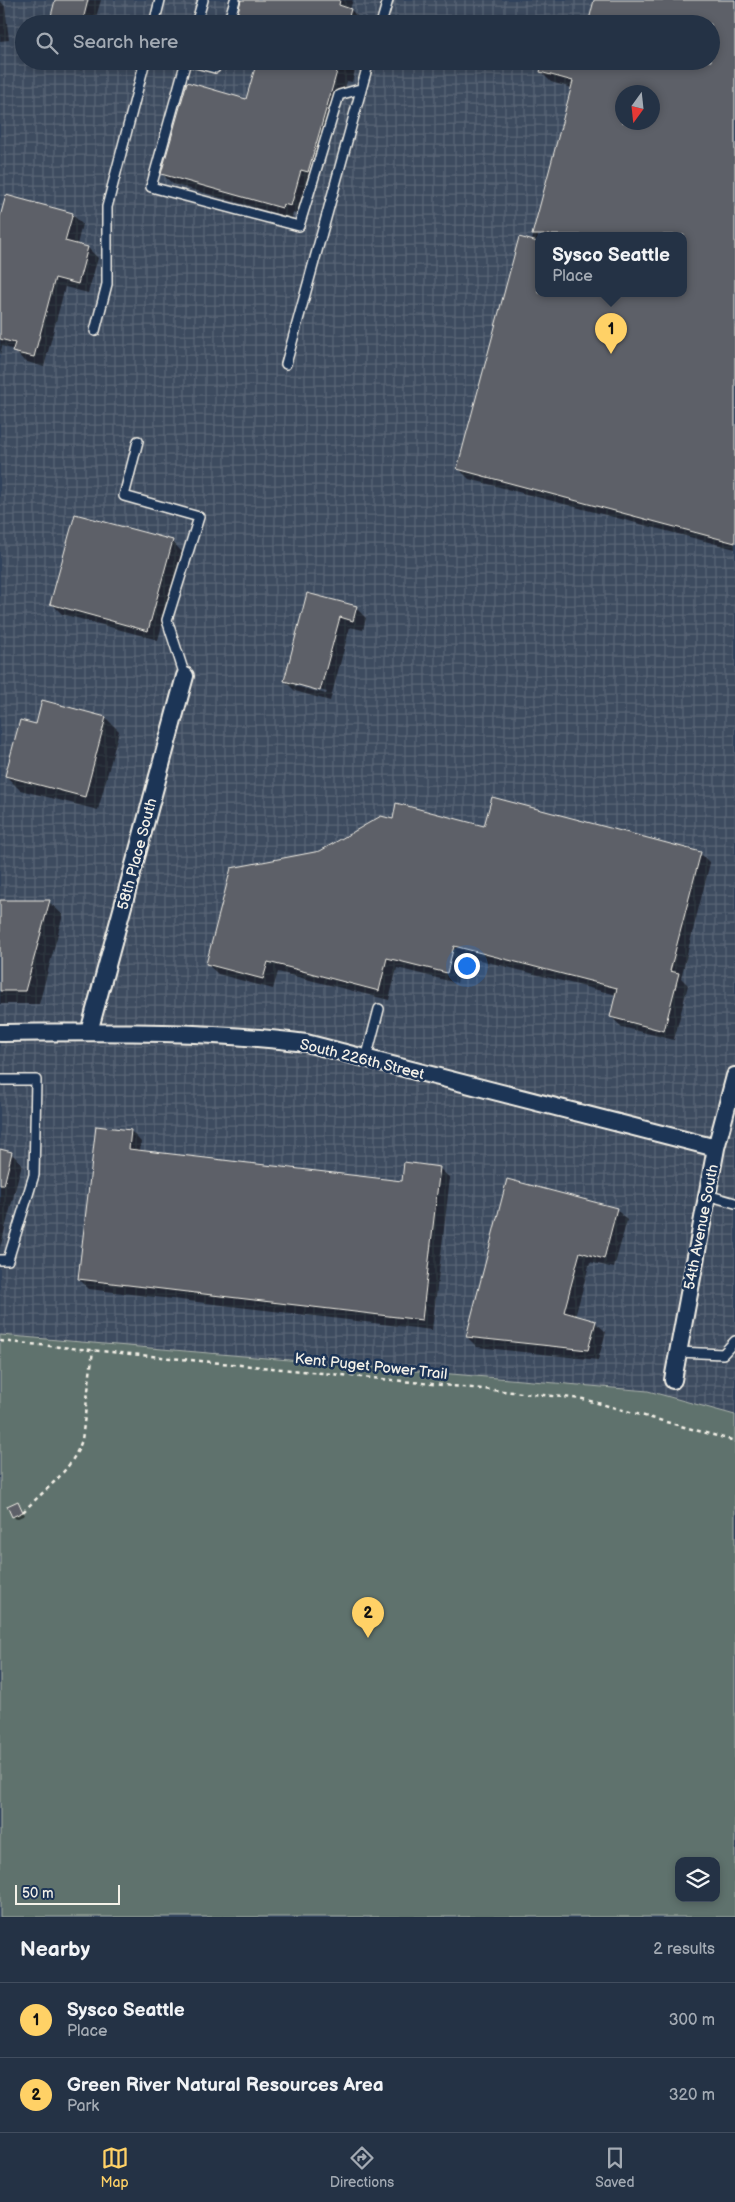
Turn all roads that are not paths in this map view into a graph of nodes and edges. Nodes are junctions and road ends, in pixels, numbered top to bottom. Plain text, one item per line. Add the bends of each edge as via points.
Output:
1 (160, 0) edge
2 (202, 0) edge
3 (235, 0) edge
4 (388, 0) edge
5 (156, 15) edge
6 (198, 15) edge
7 (231, 15) edge
8 (384, 15) edge
9 (143, 70) edge
10 (184, 70) edge
11 (366, 70) edge
12 (360, 89) junction
13 (95, 331) dead end
14 (286, 364) dead end
15 (138, 441) dead end
16 (186, 676) joint
17 (379, 1009) dead end
18 (88, 1032) junction
19 (0, 1033) edge
20 (366, 1059) junction
21 (735, 1076) edge
22 (0, 1080) edge
23 (716, 1148) junction
24 (707, 1195) junction
25 (735, 1203) edge
26 (0, 1260) edge
27 (735, 1342) edge
28 (678, 1352) junction
29 (672, 1380) dead end

1 - 5 lane
2 - 6 lane
3 - 7 lane
4 - 8 lane
9 - 13 lane via 107,207 107,284
10 - 12 lane via 152,187 299,226 339,95
11 - 12 lane
12 - 14 lane
15 - 16 lane via 124,496 199,516 167,620
16 - 18 street, 58th Place South
17 - 20 lane
18 - 19 street, South 226th Street
18 - 20 street, South 226th Street via 251,1036 306,1043
20 - 23 street, South 226th Street
21 - 23 street, 54th Avenue South
22 - 26 lane via 36,1080 34,1174 8,1260
23 - 24 street, 54th Avenue South
24 - 25 lane
24 - 28 street, 54th Avenue South
27 - 28 lane via 723,1354
28 - 29 street, 54th Avenue South

